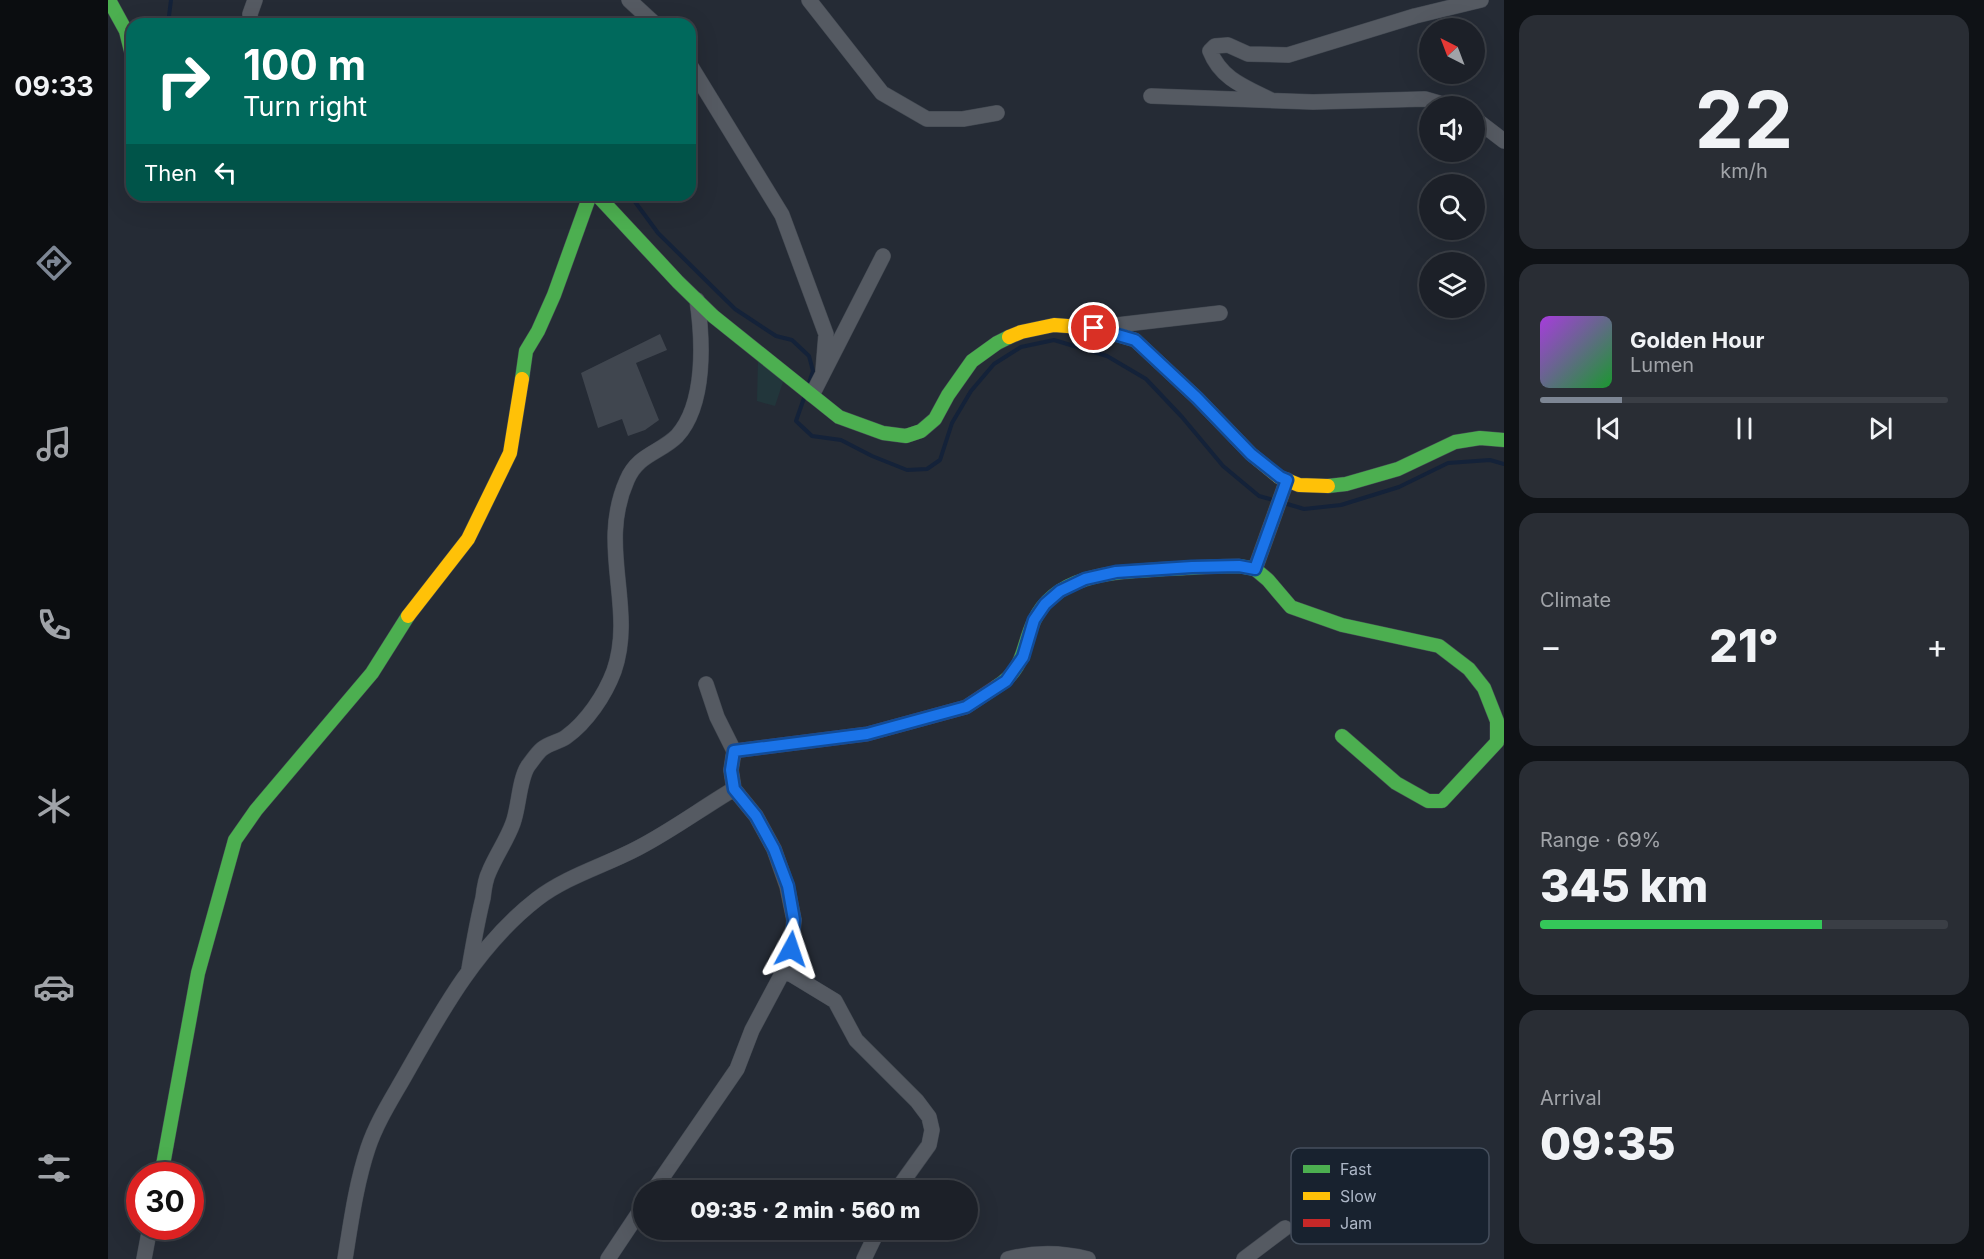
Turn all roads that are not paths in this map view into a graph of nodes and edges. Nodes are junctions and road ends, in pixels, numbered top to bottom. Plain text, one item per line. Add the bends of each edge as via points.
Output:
1 (109, 0) edge
2 (255, 0) edge
3 (629, 0) edge
4 (809, 0) edge
5 (1481, 0) edge
6 (250, 18) edge
7 (648, 18) edge
8 (126, 31) edge
9 (696, 75) edge
10 (1151, 96) dead end
11 (1419, 99) edge
12 (1271, 100) junction
13 (997, 113) dead end
14 (1485, 126) edge
15 (1504, 141) edge
16 (588, 201) edge
17 (603, 201) edge
18 (883, 256) dead end
19 (697, 300) junction
20 (1220, 313) dead end
21 (1094, 328) junction
22 (823, 371) junction
23 (812, 395) junction
24 (1504, 440) edge
25 (1284, 487) junction
26 (1255, 569) junction
27 (706, 684) dead end
28 (1342, 736) dead end
29 (734, 751) junction
30 (734, 789) junction
31 (469, 969) junction
32 (784, 970) junction
33 (164, 1162) edge
34 (661, 1180) edge
35 (904, 1180) edge
36 (633, 1222) edge
37 (1285, 1228) dead end
38 (148, 1240) edge
39 (873, 1240) edge
40 (144, 1259) edge
41 (345, 1259) edge
42 (608, 1259) edge
43 (864, 1259) edge
44 (1008, 1259) edge
45 (1088, 1259) edge
46 (1244, 1259) edge

1 - 8 street
2 - 6 street
3 - 7 street
4 - 13 street via 882,93 927,119 963,119
5 - 12 street via 1288,55 1248,54 1228,45 1215,46 1210,51 1215,65 1236,82
9 - 22 street via 782,215 826,334
10 - 12 street
11 - 12 street
14 - 15 street
16 - 33 street via 554,295 526,351 510,453 468,539 403,622 372,673 235,840 198,973
17 - 19 street
18 - 22 street
19 - 23 street
19 - 31 street via 702,332 700,361 697,391 688,417 677,436 640,460 627,478 619,500 614,528 622,632 613,674 601,699 582,722 566,737 543,748 526,769 514,822 488,873
20 - 21 street
21 - 23 street via 1054,325 1021,332 997,343 972,361 935,419 921,431 906,436 883,433 839,417
21 - 25 street via 1135,340 1251,454 1280,477
22 - 23 street
24 - 25 street via 1455,442 1398,469 1346,484
25 - 26 street
26 - 28 street via 1291,607 1342,625 1439,646 1469,669 1484,688 1497,721 1497,742 1442,801 1428,801 1396,783
26 - 29 street via 1192,567 1116,572 1085,579 1060,591 1045,604 1034,620 1023,657 1006,681 966,707 867,734
27 - 29 street
29 - 30 street
30 - 31 street via 638,848 560,884 536,900 501,931
30 - 32 street via 756,816 788,886 794,920
31 - 41 street via 378,1123 351,1216
32 - 34 street via 752,1030 737,1069
32 - 35 street via 835,1001 856,1040 929,1117 932,1130 928,1145
36 - 42 street
37 - 46 street
38 - 40 street
39 - 43 street
44 - 45 street via 1051,1253

